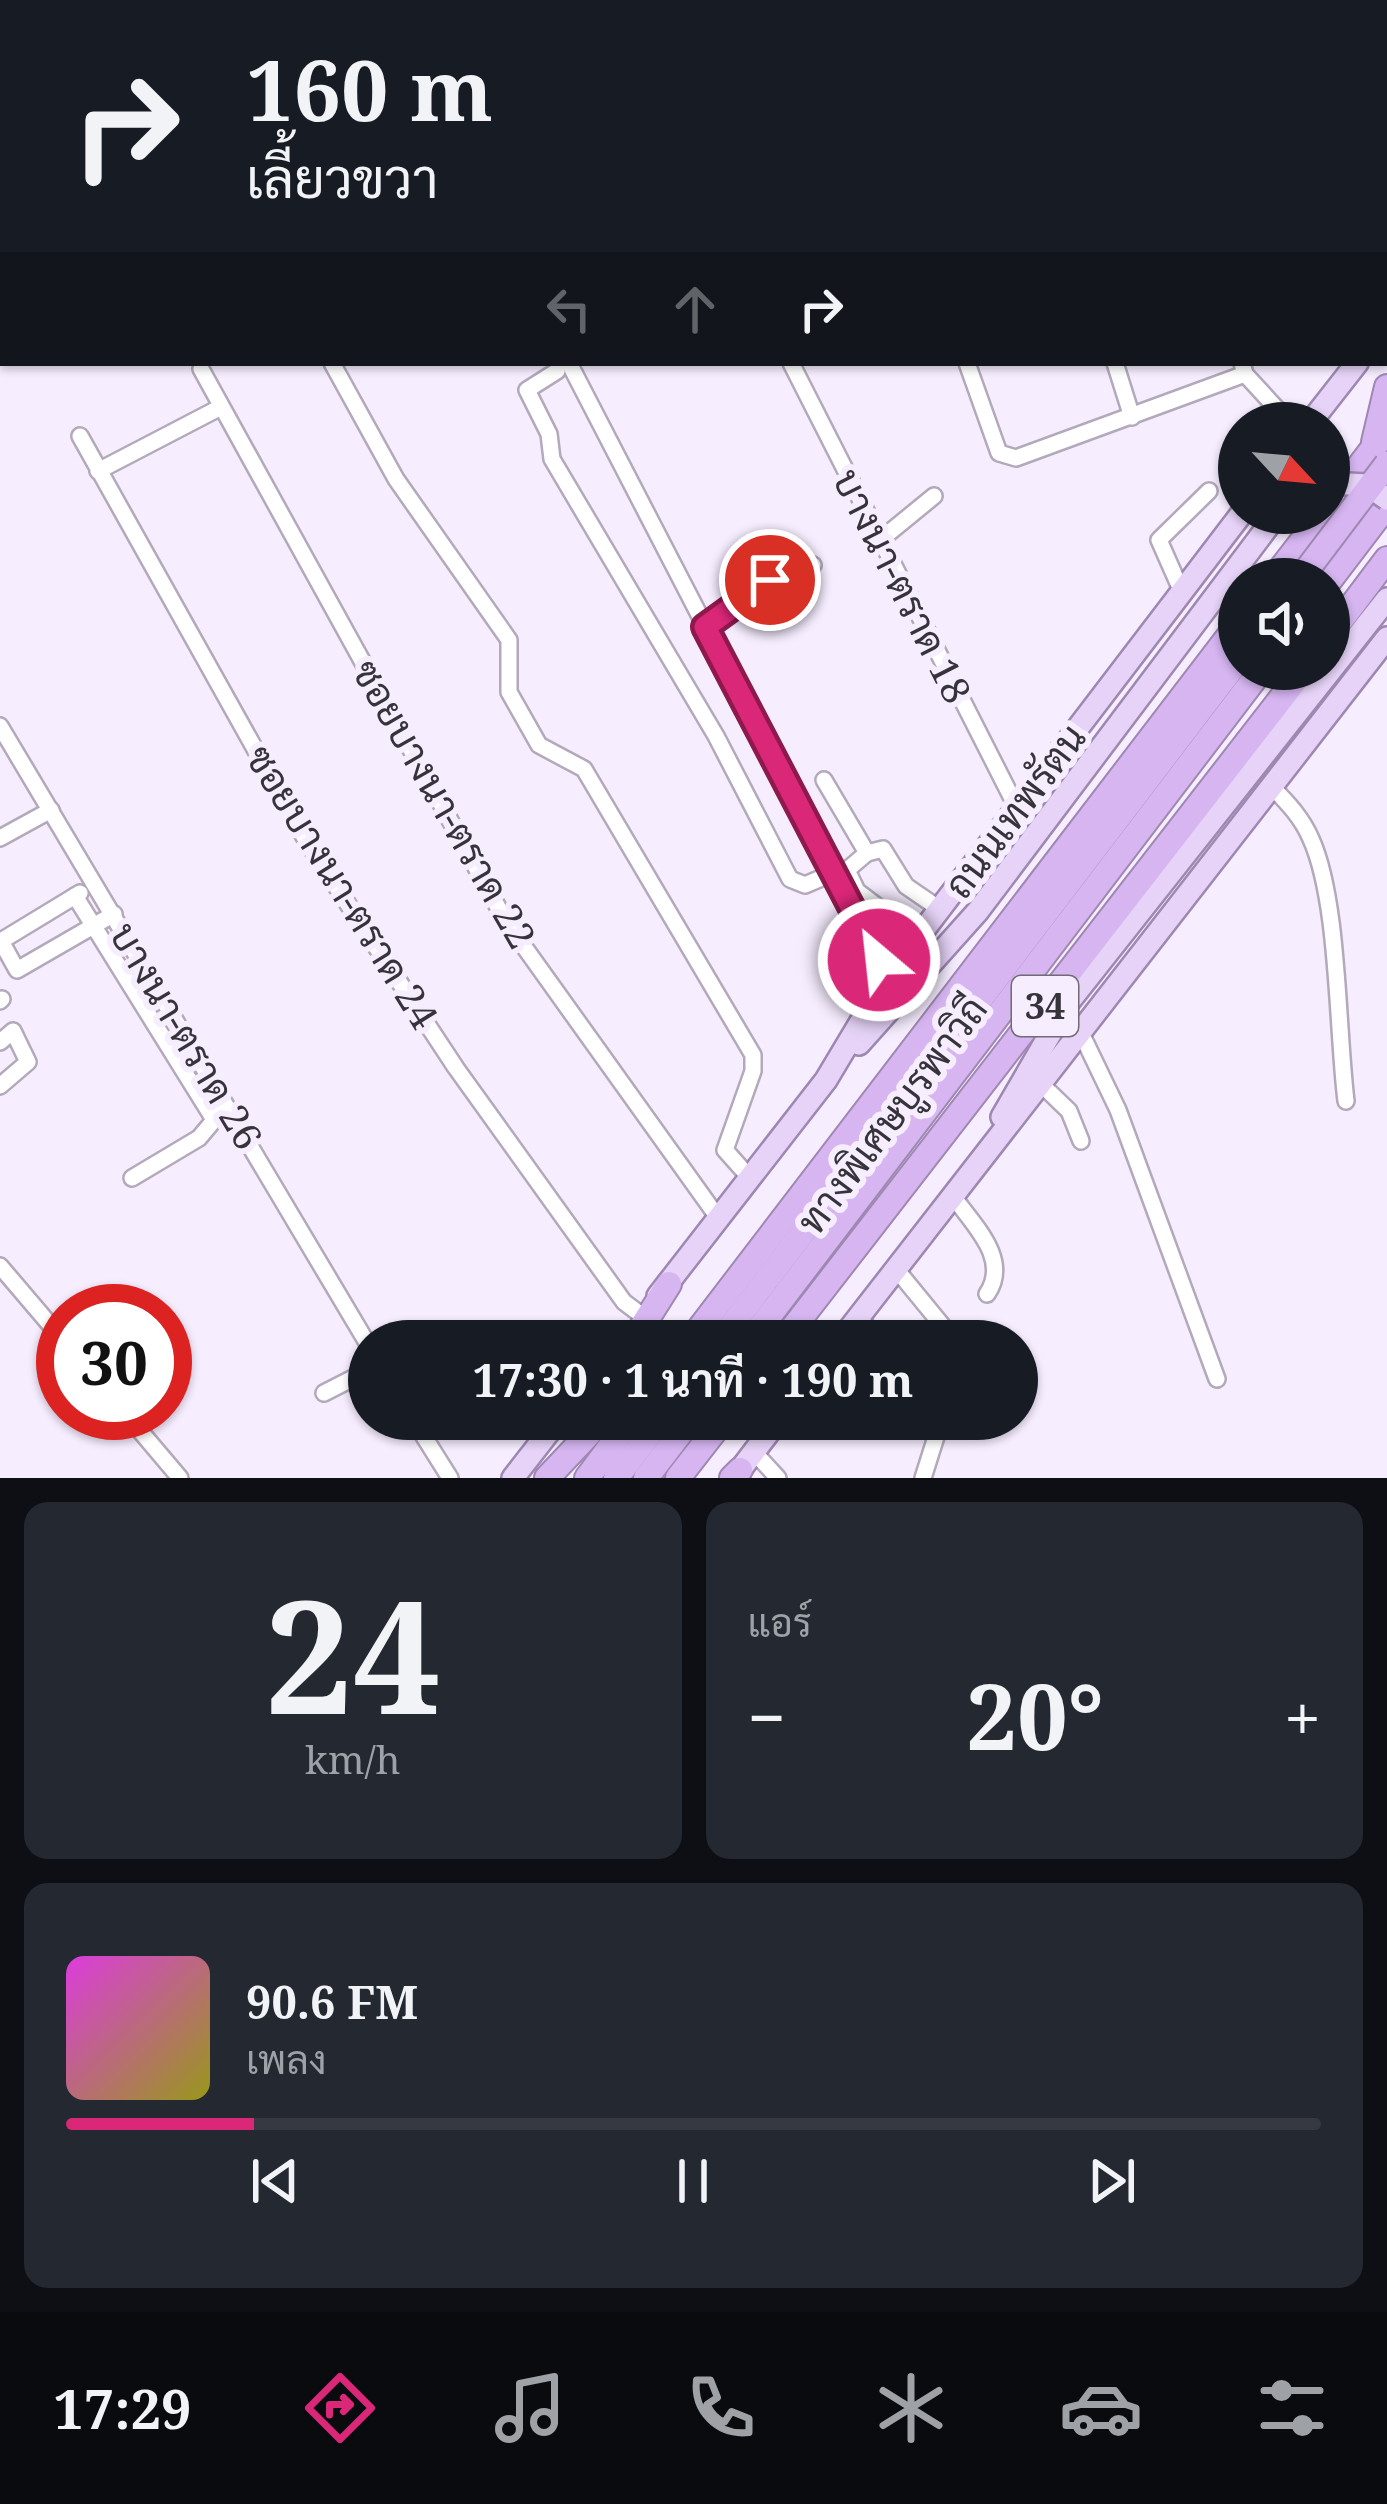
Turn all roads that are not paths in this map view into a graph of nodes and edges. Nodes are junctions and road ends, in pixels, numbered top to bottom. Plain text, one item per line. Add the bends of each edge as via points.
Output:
1 (334, 366) edge
2 (567, 366) edge
3 (792, 366) edge
4 (968, 366) edge
5 (1115, 366) edge
6 (1355, 366) edge
7 (201, 369) dead end
8 (1243, 369) edge
9 (1387, 387) edge
10 (1272, 402) edge
11 (1326, 402) edge
12 (221, 407) junction
13 (1132, 417) junction
14 (80, 436) dead end
15 (1382, 448) edge
16 (98, 471) junction
17 (1350, 483) edge
18 (1350, 484) edge
19 (1209, 491) dead end
20 (934, 496) dead end
21 (1387, 502) edge
22 (1226, 534) edge
23 (1262, 534) edge
24 (1308, 534) edge
25 (879, 541) junction
26 (1289, 558) edge
27 (1313, 558) edge
28 (1346, 558) edge
29 (1387, 559) edge
30 (813, 565) dead end
31 (1182, 592) junction
32 (1387, 599) edge
33 (1350, 607) edge
34 (705, 627) junction
35 (1387, 638) edge
36 (1218, 649) edge
37 (1218, 687) edge
38 (1246, 690) edge
39 (1288, 690) edge
40 (0, 726) edge
41 (824, 780) dead end
42 (1272, 787) junction
43 (1017, 808) junction
44 (51, 810) junction
45 (0, 838) edge
46 (867, 853) junction
47 (833, 873) junction
48 (95, 884) junction
49 (75, 896) junction
50 (940, 910) junction
51 (114, 914) junction
52 (94, 927) junction
53 (919, 938) junction
54 (887, 978) junction
55 (1081, 1034) junction
56 (0, 1042) edge
57 (826, 1080) junction
58 (1041, 1084) junction
59 (0, 1086) edge
60 (1346, 1100) dead end
61 (228, 1106) junction
62 (213, 1118) junction
63 (1082, 1141) dead end
64 (977, 1166) junction
65 (132, 1178) dead end
66 (750, 1178) junction
67 (953, 1196) junction
68 (719, 1219) junction
69 (0, 1266) edge
70 (896, 1270) junction
71 (742, 1271) junction
72 (669, 1285) junction
73 (987, 1294) dead end
74 (36, 1308) edge
75 (640, 1314) junction
76 (857, 1318) joint
77 (354, 1320) edge
78 (635, 1320) edge
79 (647, 1320) edge
80 (696, 1320) edge
81 (706, 1320) edge
82 (736, 1320) edge
83 (766, 1320) edge
84 (800, 1320) edge
85 (859, 1320) edge
86 (938, 1320) edge
87 (1217, 1379) dead end
88 (348, 1381) edge
89 (324, 1393) dead end
90 (148, 1440) edge
91 (426, 1440) edge
92 (543, 1440) edge
93 (571, 1440) edge
94 (583, 1440) edge
95 (615, 1440) edge
96 (645, 1440) edge
97 (675, 1440) edge
98 (709, 1440) edge
99 (714, 1440) edge
100 (763, 1440) edge
101 (935, 1440) edge
102 (740, 1469) edge
103 (180, 1478) edge
104 (450, 1478) edge
105 (513, 1478) edge
106 (547, 1478) edge
107 (587, 1478) edge
108 (616, 1478) edge
109 (646, 1478) edge
110 (678, 1478) edge
111 (692, 1478) edge
112 (778, 1478) edge
113 (923, 1478) edge

1 - 66 street via 396,479 509,640 508,692 539,745 584,769 753,1055 725,1150
2 - 34 street
2 - 47 street via 526,390 549,434 552,459 716,736 790,879 806,885
3 - 25 street, บางนา-ตราด 18
4 - 13 street via 999,453 1010,458
5 - 13 street
6 - 11 main road
7 - 12 street, ซอยบางนา-ตราด 22
8 - 10 street
8 - 13 street
9 - 15 highway
12 - 16 street
12 - 68 street, ซอยบางนา-ตราด 22 via 505,920
14 - 16 street, ซอยบางนา-ตราด 24
15 - 17 highway
15 - 27 highway, bridge
16 - 75 street, ซอยบางนา-ตราด 24 via 307,842 456,1068
18 - 21 main road, bridge via 1367,484
19 - 31 street via 1159,540
20 - 25 street
21 - 28 highway
22 - 31 main road, ถนนเทพรัตน
23 - 57 main road via 978,911
24 - 26 highway
25 - 43 street, บางนา-ตราด 18
29 - 33 highway
30 - 34 street via 749,591
31 - 43 main road, ถนนเทพรัตน
32 - 64 main road via 1068,1004
34 - 47 street
35 - 42 main road, 34
36 - 71 highway, ถนนเทพรัตน / 34
37 - 82 highway, ทางพิเศษบูรพาวิถี
38 - 83 highway, ทางพิเศษบูรพาวิถี
39 - 84 highway, 34
40 - 44 street, บางนา-ตราด 26
41 - 46 street
42 - 55 main road, 34
42 - 60 street via 1313,843
43 - 50 main road, ถนนเทพรัตน
44 - 45 street
44 - 48 street, บางนา-ตราด 26
46 - 50 street via 890,854 906,886
46 - 53 street via 848,870 857,891
47 - 54 street
48 - 49 street
48 - 51 street, บางนา-ตราด 26
49 - 52 street
49 - 52 street via 1,941 17,970
50 - 53 main road, ถนนเทพรัตน
51 - 52 street
51 - 61 street, บางนา-ตราด 26
52 - 62 street
53 - 54 main road, ถนนเทพรัตน
54 - 57 main road, ถนนเทพรัตน
55 - 58 main road, 34
55 - 87 street via 1118,1110
56 - 59 street via 13,1031 28,1062
57 - 66 main road, ถนนเทพรัตน
58 - 63 street via 1069,1111
58 - 64 main road, 34
61 - 62 street
61 - 77 street, บางนา-ตราด 26
62 - 65 street via 199,1138
64 - 67 main road, 34
66 - 68 main road, ถนนเทพรัตน
67 - 70 main road, 34
67 - 73 street via 997,1261
68 - 72 main road, ถนนเทพรัตน
69 - 74 street
70 - 76 main road, 34
70 - 86 street
71 - 80 highway
71 - 81 highway, ถนนเทพรัตน / 34
72 - 75 main road, ถนนเทพรัตน
72 - 79 highway
75 - 78 main road, ถนนเทพรัตน
76 - 85 street
88 - 89 street
90 - 103 street
91 - 104 street
92 - 105 main road
93 - 106 highway
94 - 106 highway
95 - 107 highway
96 - 108 highway
97 - 109 highway
98 - 110 highway
99 - 111 highway
100 - 102 main road
101 - 113 street
102 - 112 street

